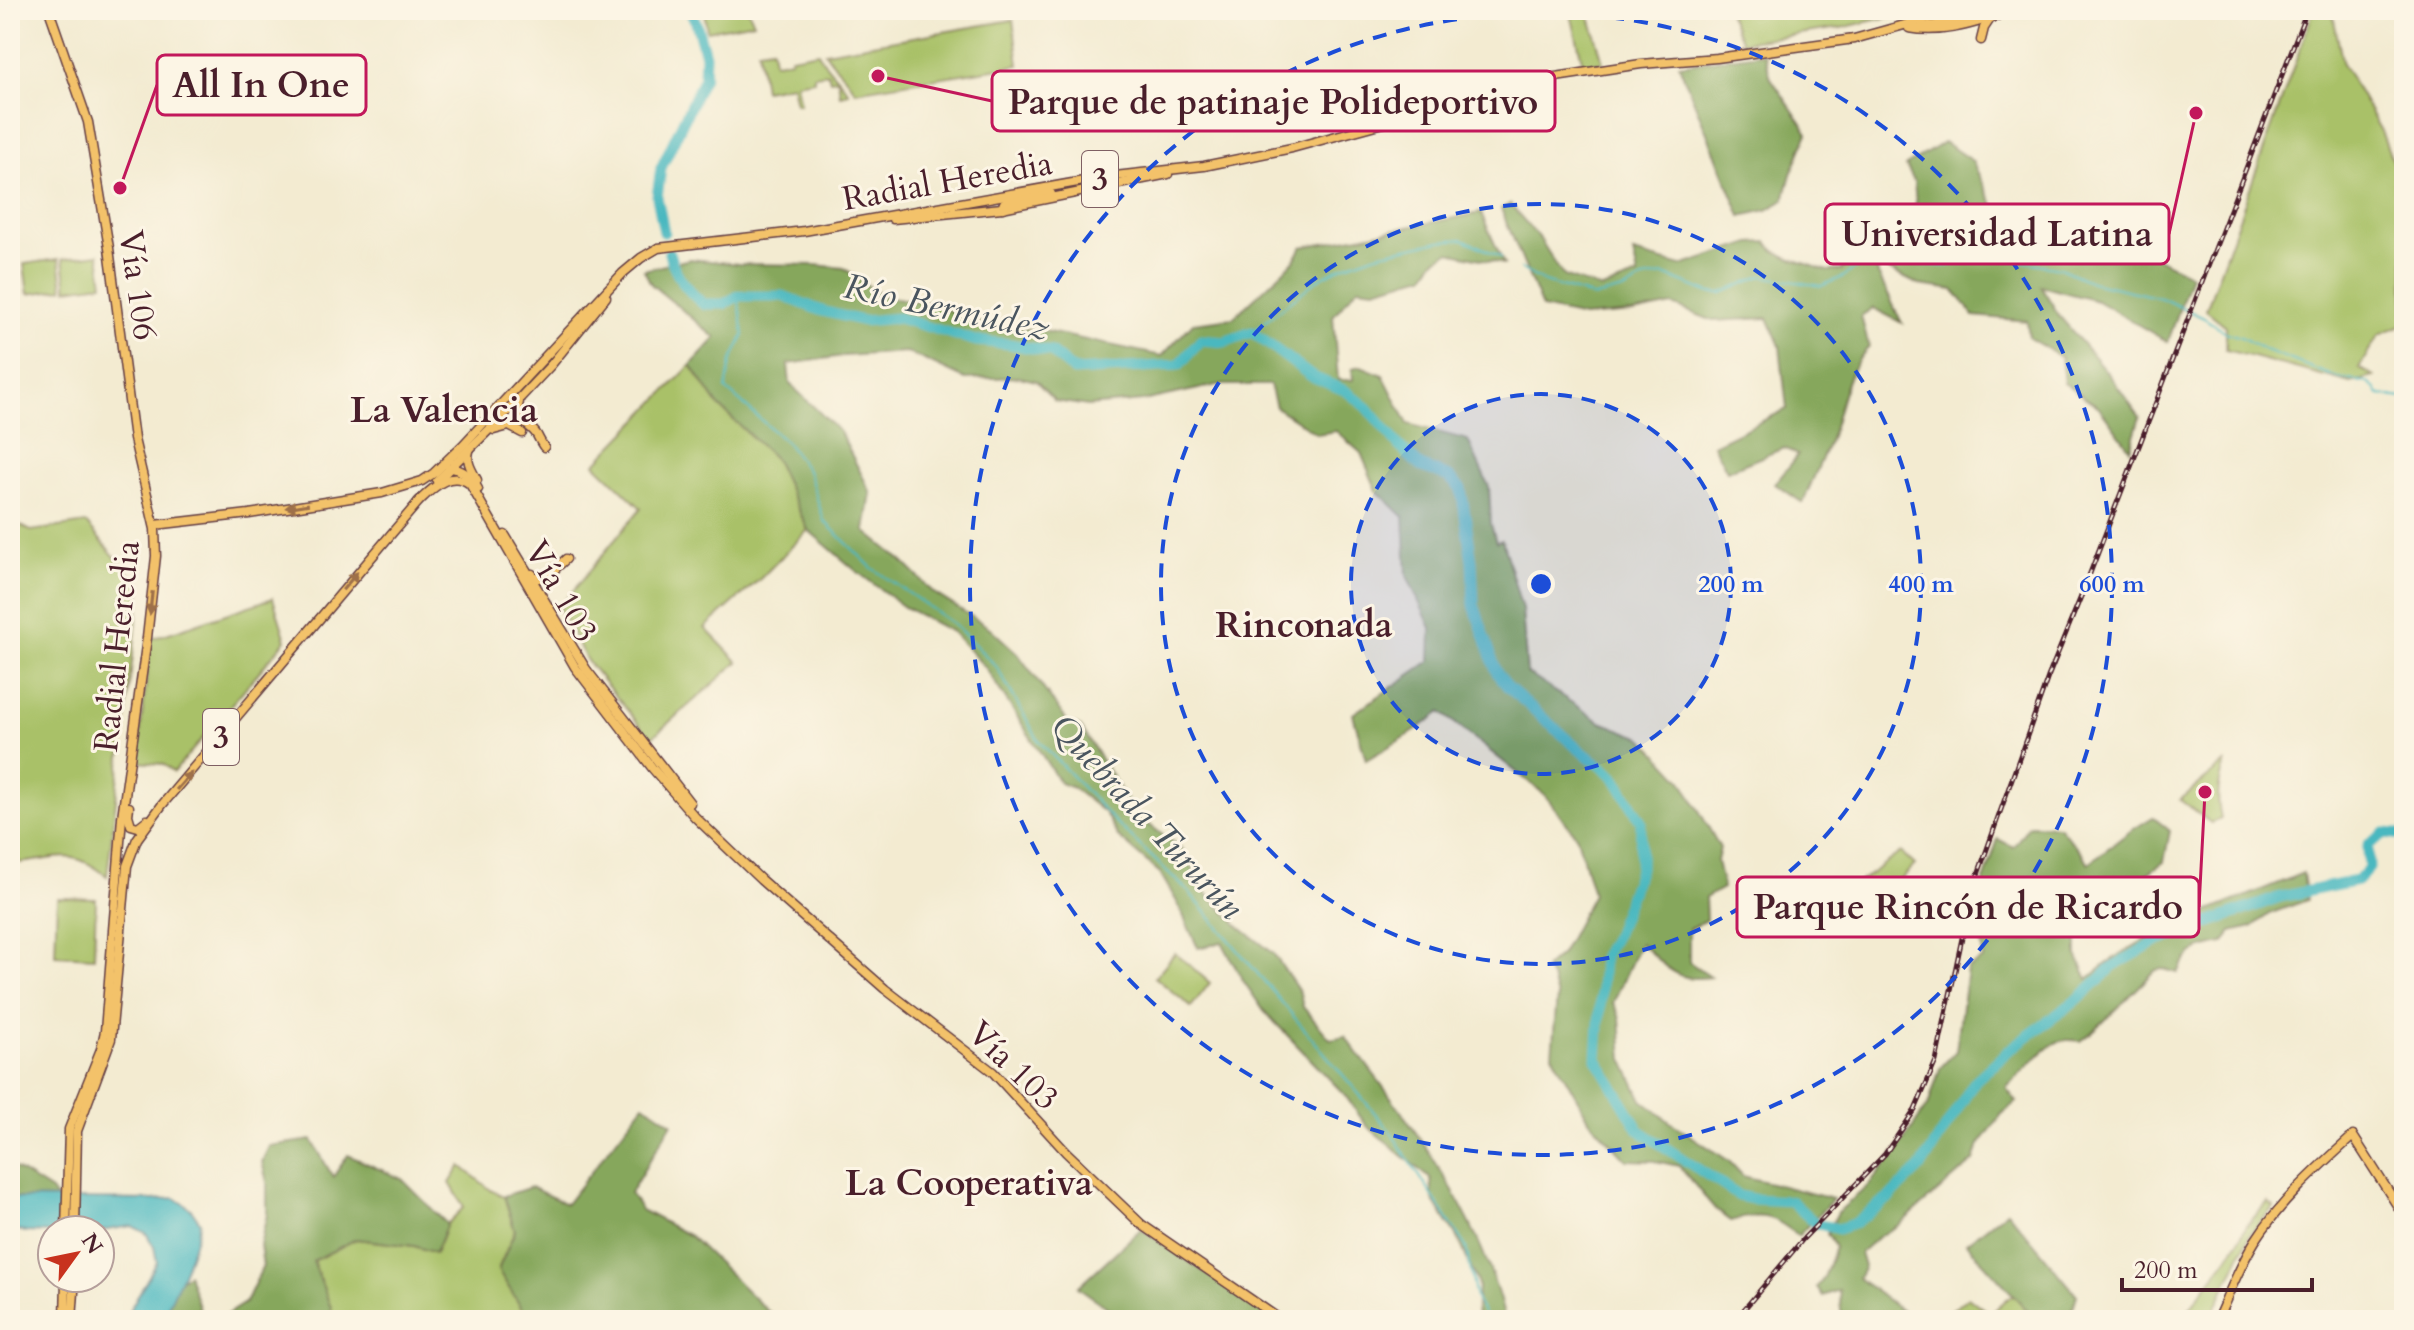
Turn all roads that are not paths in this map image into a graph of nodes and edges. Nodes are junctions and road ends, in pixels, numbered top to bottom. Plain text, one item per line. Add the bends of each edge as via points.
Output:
1 (49, 10) edge
2 (1958, 10) edge
3 (2015, 10) edge
4 (1993, 14) edge
5 (1976, 16) edge
6 (1962, 26) junction
7 (1904, 28) junction
8 (1204, 166) junction
9 (1106, 177) junction
10 (1002, 208) junction
11 (892, 215) junction
12 (877, 219) junction
13 (623, 273) junction
14 (591, 306) junction
15 (522, 395) junction
16 (504, 415) junction
17 (522, 433) dead end
18 (480, 439) junction
19 (471, 447) junction
20 (544, 447) dead end
21 (450, 467) junction
22 (434, 473) junction
23 (409, 487) junction
24 (484, 499) junction
25 (418, 502) junction
26 (155, 525) junction
27 (504, 532) junction
28 (391, 533) junction
29 (566, 559) dead end
30 (526, 584) junction
31 (540, 595) junction
32 (542, 610) junction
33 (146, 643) junction
34 (620, 714) junction
35 (677, 796) junction
36 (162, 805) junction
37 (718, 838) junction
38 (72, 1150) junction
39 (67, 1214) edge
40 (74, 1214) edge
41 (2404, 1216) edge
42 (66, 1294) edge
43 (74, 1294) edge
44 (65, 1320) edge
45 (72, 1320) edge
46 (1281, 1320) edge
47 (2217, 1320) edge

1 - 26 main road, Vía 106 via 88,122 134,439
2 - 7 main road, Radial Heredia / 3
3 - 4 main road
4 - 5 main road
4 - 6 main road via 1981,40
5 - 6 main road
5 - 7 main road, Radial Heredia / 3
6 - 7 main road via 1935,32
7 - 8 main road, Radial Heredia / 3 via 1784,50 1548,78 1292,148
8 - 9 main road, Radial Heredia / 3
8 - 10 main road
9 - 10 main road via 1009,201
9 - 11 main road, Radial Heredia / 3
10 - 11 main road via 990,204
10 - 12 main road
11 - 12 main road, Radial Heredia / 3
12 - 13 main road, Radial Heredia / 3 via 658,248
13 - 14 main road, Radial Heredia / 3
13 - 15 main road, Radial Heredia / 3 via 577,335
14 - 16 main road
14 - 22 main road, Radial Heredia / 3
15 - 16 main road, Radial Heredia / 3
15 - 20 main road via 519,417
16 - 18 main road, Radial Heredia / 3
17 - 18 main road via 504,426
18 - 19 main road, Radial Heredia / 3
19 - 21 main road, Radial Heredia / 3
19 - 24 main road via 468,463
21 - 22 main road
21 - 24 main road via 470,477
21 - 25 main road, Radial Heredia / 3
22 - 23 main road, Radial Heredia / 3
23 -> 26 main road, Radial Heredia / 3
23 - 28 main road via 411,503
24 - 27 main road, Vía 103
25 - 28 main road, Radial Heredia / 3
25 - 30 main road, Vía 103 via 446,480 466,481
26 -> 33 main road, Radial Heredia / 3
27 - 29 main road via 535,578 545,578
27 - 31 main road, Vía 103
36 -> 28 main road, Radial Heredia / 3
30 - 31 main road
30 - 32 main road, Vía 103
31 - 32 main road
31 - 34 main road, Vía 103
32 - 34 main road via 611,711
32 - 35 main road, Vía 103 via 592,691
33 - 36 main road via 128,821 138,827
33 - 38 main road, Radial Heredia / 3 via 122,817 104,1039 73,1117
34 - 35 main road via 619,721
34 - 37 main road, Vía 103
35 - 37 main road, Vía 103
36 - 38 main road, Radial Heredia / 3 via 137,839 127,866 111,1039
37 - 46 main road, Vía 103 via 885,989 993,1072 1141,1224
38 - 39 main road, Radial Heredia / 3
38 - 40 main road, Radial Heredia / 3
41 - 47 main road via 2353,1136 2267,1224
42 - 44 main road
43 - 45 main road

